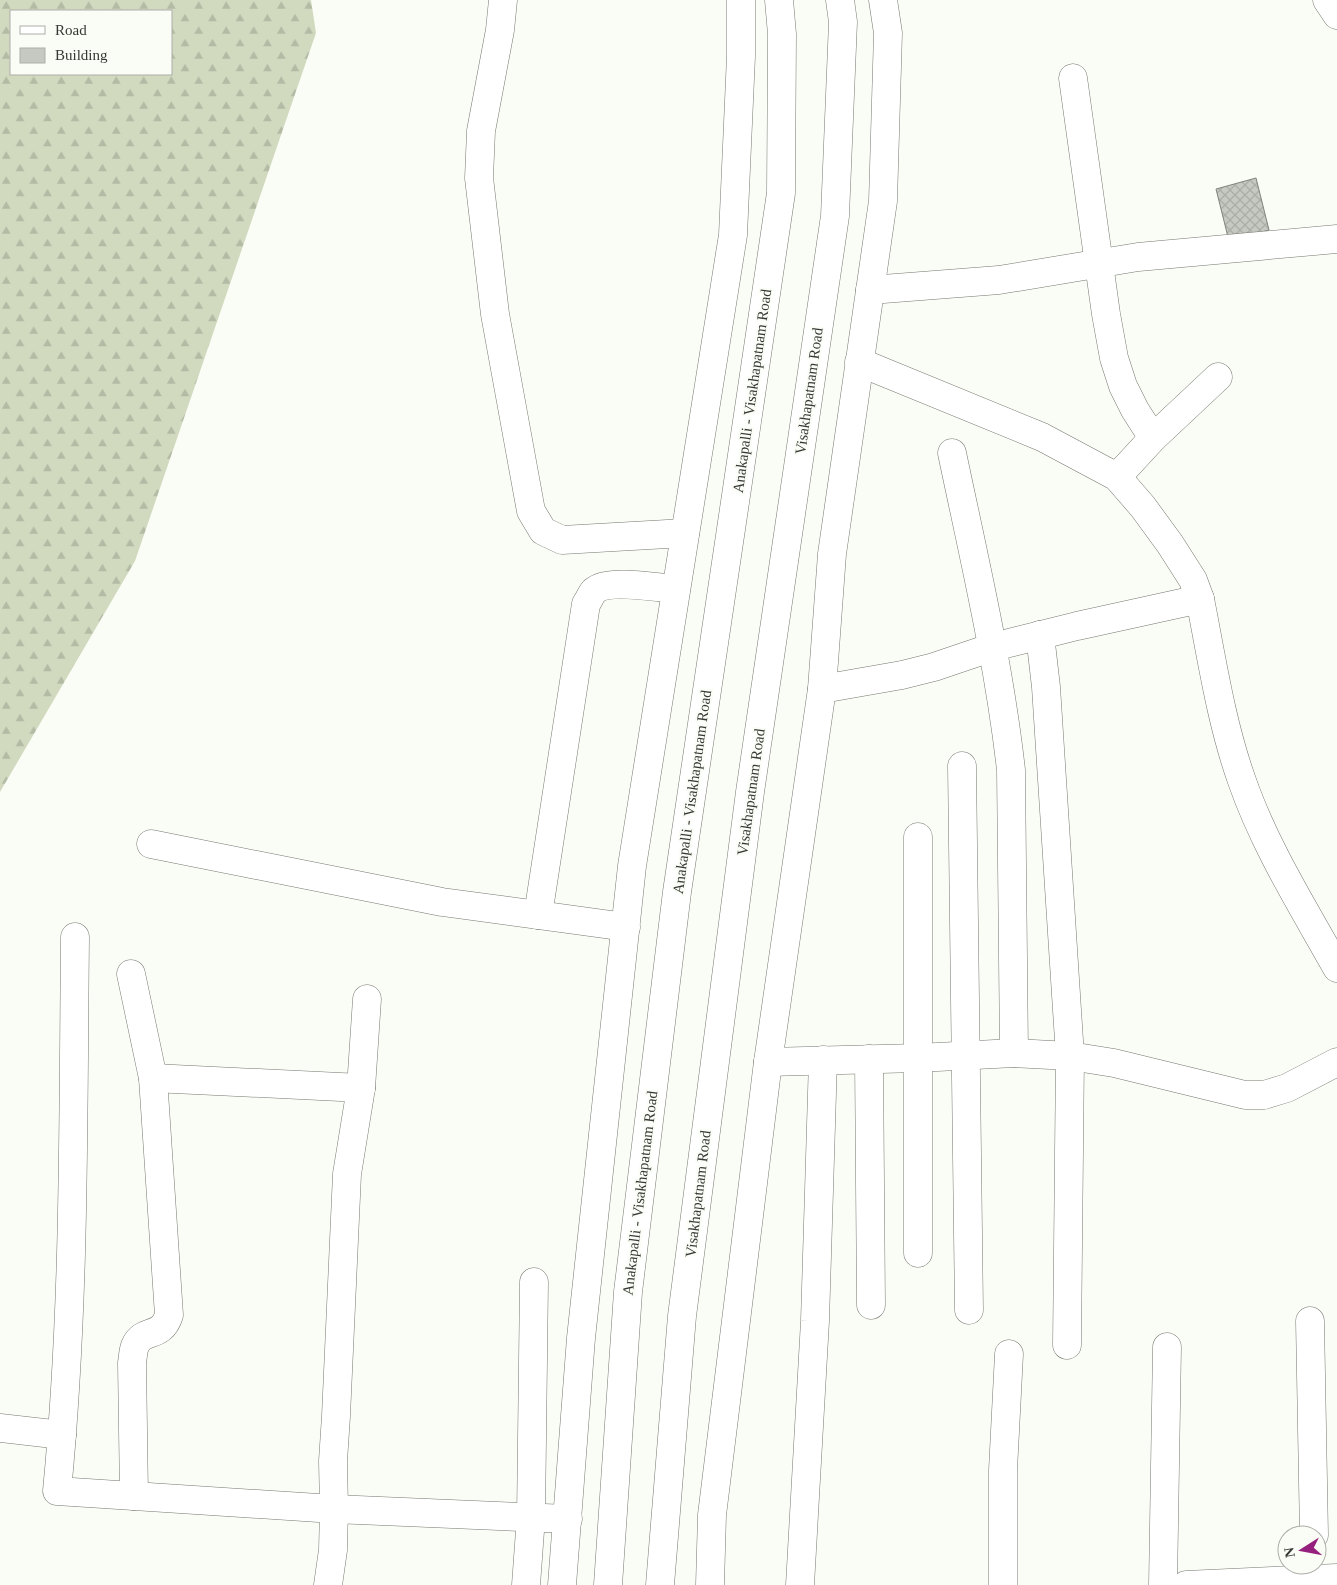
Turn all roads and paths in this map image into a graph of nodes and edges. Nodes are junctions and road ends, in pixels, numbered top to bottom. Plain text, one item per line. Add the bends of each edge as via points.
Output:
1 (503, 0) edge
2 (741, 0) edge
3 (779, 0) edge
4 (840, 0) edge
5 (883, 0) edge
6 (1327, 0) edge
7 (1337, 15) edge
8 (1073, 78) dead end
9 (1337, 239) edge
10 (1099, 263) junction
11 (870, 290) junction
12 (859, 362) junction
13 (1218, 377) dead end
14 (1153, 438) junction
15 (952, 453) dead end
16 (1117, 477) junction
17 (685, 533) junction
18 (676, 589) junction
19 (1200, 599) junction
20 (1040, 635) junction
21 (993, 647) junction
22 (822, 689) junction
23 (962, 766) dead end
24 (918, 837) dead end
25 (151, 844) dead end
26 (538, 914) junction
27 (626, 926) junction
28 (75, 937) dead end
29 (1337, 968) edge
30 (131, 974) dead end
31 (367, 999) dead end
32 (1014, 1053) junction
33 (965, 1055) junction
34 (1070, 1056) junction
35 (918, 1058) junction
36 (869, 1059) junction
37 (823, 1060) junction
38 (768, 1062) junction
39 (1337, 1062) edge
40 (153, 1078) junction
41 (361, 1088) junction
42 (918, 1253) dead end
43 (534, 1282) dead end
44 (871, 1305) dead end
45 (969, 1310) dead end
46 (1310, 1320) dead end
47 (1067, 1345) dead end
48 (1167, 1347) dead end
49 (1009, 1354) dead end
50 (0, 1428) edge
51 (62, 1435) junction
52 (134, 1496) junction
53 (334, 1509) junction
54 (531, 1517) junction
55 (568, 1519) junction
56 (1314, 1525) edge
57 (1321, 1577) edge
58 (328, 1585) edge
59 (526, 1585) edge
60 (562, 1585) edge
61 (608, 1585) edge
62 (660, 1585) edge
63 (710, 1585) edge
64 (800, 1585) edge
65 (1003, 1585) edge
66 (1163, 1585) edge
67 (1186, 1585) edge

1 - 17 street via 481,132 479,178 495,314 531,511 543,531 562,540
2 - 17 street via 742,56 733,234
3 - 61 street, Anakapalli - Visakhapatnam Road via 782,34 781,193 676,902 628,1292
4 - 62 street, Visakhapatnam Road via 843,22 835,216 749,802 685,1296
5 - 11 street via 888,33 883,201
6 - 7 street
8 - 10 street
9 - 10 street
10 - 11 street via 999,280
10 - 14 street via 1114,358 1123,386
11 - 12 street
12 - 16 street via 1042,437
12 - 22 street via 832,554
13 - 14 street
14 - 16 street
15 - 21 street
16 - 19 street via 1170,544 1193,580
17 - 18 street
18 - 26 street via 604,586 594,591 586,604
18 - 27 street via 632,866
19 - 20 street
19 - 29 street via 1226,730 1242,782 1288,883
20 - 21 street
20 - 34 street
21 - 22 street via 910,673
21 - 32 street via 1011,770
22 - 38 street
23 - 33 street
24 - 35 street
25 - 26 street via 442,902
26 - 27 street
27 - 55 street via 580,1338
28 - 51 street via 70,1261
30 - 40 street
31 - 41 street
32 - 33 street
32 - 34 street
33 - 35 street
33 - 45 street
34 - 39 street via 1114,1063 1244,1095 1264,1095 1287,1088
34 - 47 street
35 - 36 street
35 - 42 street
36 - 37 street
36 - 44 street
37 - 38 street
37 - 64 street via 815,1321
38 - 63 street via 712,1515
40 - 41 street
40 - 52 street via 169,1315 166,1325 158,1332 139,1339 134,1347
41 - 53 street via 347,1174 333,1461
43 - 54 street
46 - 56 street
48 - 66 street
49 - 65 street via 1003,1470
50 - 51 street
51 - 52 street via 57,1491
52 - 53 street
53 - 54 street
53 - 58 street
54 - 55 street
54 - 59 street
55 - 60 street
57 - 67 street

